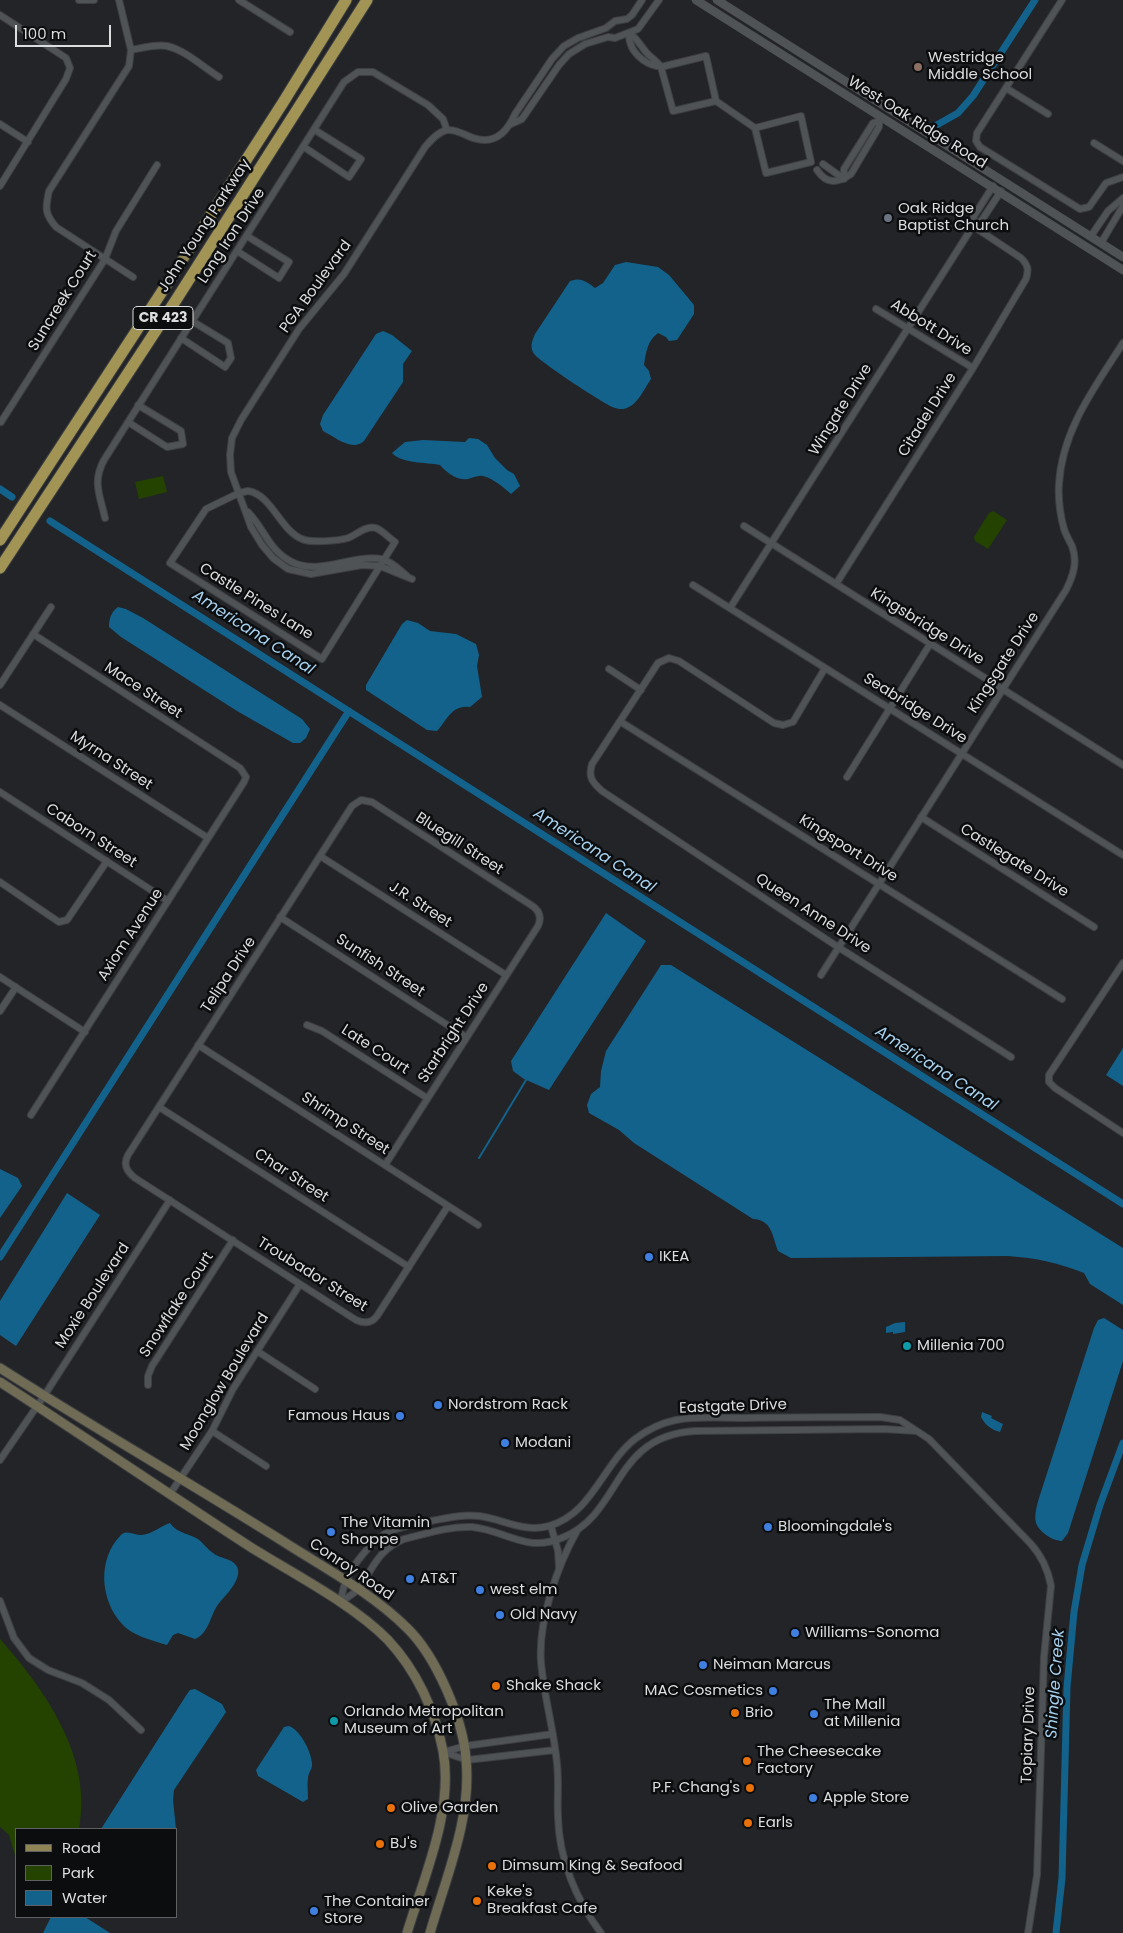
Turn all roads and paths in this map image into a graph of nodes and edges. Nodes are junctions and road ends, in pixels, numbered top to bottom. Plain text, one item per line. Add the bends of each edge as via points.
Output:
1 (79, 0) edge
2 (94, 0) edge
3 (119, 0) edge
4 (239, 0) edge
5 (346, 0) edge
6 (367, 0) edge
7 (642, 0) edge
8 (658, 0) edge
9 (696, 0) edge
10 (717, 0) edge
11 (1062, 0) edge
12 (0, 16) edge
13 (290, 32) dead end
14 (629, 33) junction
15 (764, 43) junction
16 (132, 50) junction
17 (661, 68) junction
18 (219, 77) dead end
19 (850, 84) junction
20 (1006, 88) junction
21 (716, 101) junction
22 (1048, 114) dead end
23 (0, 124) edge
24 (511, 124) junction
25 (755, 128) junction
26 (315, 130) junction
27 (447, 130) junction
28 (28, 142) junction
29 (1094, 143) dead end
30 (304, 147) junction
31 (1123, 161) edge
32 (823, 164) dead end
33 (157, 165) dead end
34 (816, 170) dead end
35 (1123, 177) edge
36 (844, 179) junction
37 (0, 186) edge
38 (993, 186) junction
39 (1001, 191) junction
40 (1123, 198) edge
41 (1123, 206) edge
42 (1051, 212) junction
43 (1045, 220) junction
44 (207, 221) joint
45 (973, 226) junction
46 (247, 236) junction
47 (1091, 236) junction
48 (1101, 243) junction
49 (237, 251) junction
50 (1123, 257) edge
51 (105, 259) junction
52 (178, 267) junction
53 (1123, 270) edge
54 (133, 277) dead end
55 (176, 300) junction
56 (876, 309) dead end
57 (192, 320) junction
58 (908, 329) junction
59 (181, 338) junction
60 (1123, 343) edge
61 (972, 368) junction
62 (138, 404) junction
63 (1, 422) edge
64 (128, 422) junction
65 (239, 493) junction
66 (105, 518) dead end
67 (744, 526) dead end
68 (0, 540) edge
69 (771, 543) junction
70 (381, 563) junction
71 (0, 568) edge
72 (836, 584) junction
73 (693, 585) dead end
74 (51, 606) dead end
75 (730, 608) junction
76 (33, 634) junction
77 (930, 644) junction
78 (826, 668) junction
79 (609, 669) dead end
80 (0, 685) edge
81 (1002, 689) junction
82 (641, 690) junction
83 (0, 705) edge
84 (890, 708) junction
85 (620, 722) junction
86 (961, 753) junction
87 (1123, 765) edge
88 (240, 768) joint
89 (847, 776) dead end
90 (0, 792) edge
91 (361, 800) joint
92 (921, 817) junction
93 (208, 838) junction
94 (1123, 855) edge
95 (320, 856) junction
96 (107, 861) junction
97 (0, 882) edge
98 (879, 883) junction
99 (168, 901) junction
100 (540, 915) joint
101 (280, 917) junction
102 (1094, 927) dead end
103 (838, 947) junction
104 (1123, 963) edge
105 (506, 975) junction
106 (820, 975) dead end
107 (0, 977) edge
108 (16, 987) junction
109 (1062, 998) dead end
110 (0, 1011) edge
111 (307, 1025) dead end
112 (85, 1032) junction
113 (466, 1037) junction
114 (198, 1045) junction
115 (1011, 1056) dead end
116 (427, 1098) junction
117 (159, 1106) junction
118 (31, 1115) dead end
119 (1123, 1133) edge
120 (385, 1165) junction
121 (126, 1168) joint
122 (170, 1200) junction
123 (448, 1206) junction
124 (478, 1225) dead end
125 (232, 1240) junction
126 (409, 1267) junction
127 (300, 1284) junction
128 (257, 1352) junction
129 (0, 1368) edge
130 (0, 1382) edge
131 (148, 1385) dead end
132 (316, 1389) dead end
133 (44, 1396) junction
134 (37, 1406) junction
135 (212, 1431) junction
136 (917, 1431) junction
137 (6, 1452) junction
138 (0, 1460) edge
139 (266, 1466) dead end
140 (0, 1468) edge
141 (180, 1478) junction
142 (170, 1494) junction
143 (550, 1526) junction
144 (578, 1530) junction
145 (555, 1540) junction
146 (1030, 1543) joint
147 (557, 1578) junction
148 (346, 1581) junction
149 (358, 1589) junction
150 (0, 1601) edge
151 (340, 1603) junction
152 (141, 1730) dead end
153 (553, 1734) junction
154 (465, 1746) junction
155 (555, 1750) junction
156 (443, 1752) junction
157 (467, 1760) junction
158 (407, 1933) edge
159 (430, 1933) edge
160 (601, 1933) edge
161 (1028, 1933) edge

1 - 2 street
3 - 16 street
4 - 13 street
5 - 44 highway, John Young Parkway / CR 423
6 - 55 highway, John Young Parkway / CR 423
7 - 24 street via 627,18 564,46 552,59
8 - 14 street via 638,28
9 - 15 street, West Oak Ridge Road
10 - 19 street, West Oak Ridge Road
11 - 20 street
12 - 28 street via 66,58 70,68
14 - 17 street
14 - 17 street via 628,41 633,50 650,66
14 - 24 street via 586,44 570,54 558,65 522,119
15 - 19 street via 786,49 842,86
15 - 38 street, West Oak Ridge Road
16 - 18 street via 167,46
16 - 51 street via 129,66 49,191 46,205 48,217 56,227
17 - 21 street via 673,111
17 - 21 street via 706,56
19 - 42 street, West Oak Ridge Road
20 - 22 street
20 - 35 street via 977,133 976,141 980,147 1080,209 1089,207 1106,183
21 - 25 street
23 - 28 street
24 - 27 street via 501,136 489,140
25 - 25 street via 766,173 810,162 801,116
26 - 27 street, Long Iron Drive via 344,82 358,72 373,72 428,105 443,119
26 - 30 street, Long Iron Drive
26 - 30 street via 361,159 349,177
27 - 65 street, PGA Boulevard via 436,135 425,147 344,274 299,329 241,420 232,438 230,455 231,472
28 - 37 street
29 - 31 street
30 - 46 street, Long Iron Drive
32 - 36 street
33 - 51 street, Suncreek Court via 116,231
34 - 36 street via 829,181
36 - 36 street via 851,174 879,127 879,121 873,123 844,169
38 - 39 street, West Oak Ridge Road
38 - 42 street via 1000,185 1038,209
38 - 45 street, Wingate Drive via 974,216
39 - 43 street, West Oak Ridge Road
39 - 45 street, Wingate Drive via 982,220
40 - 47 street via 1108,211
41 - 48 street
42 - 47 street, West Oak Ridge Road
43 - 48 street via 1056,222 1094,245
43 - 53 street, West Oak Ridge Road
44 - 52 main road, John Young Parkway / CR 423
45 - 58 street, Wingate Drive
45 - 61 street, Citadel Drive via 1021,258 1029,271
46 - 49 street, Long Iron Drive
46 - 49 street via 289,262 279,278
47 - 48 street, West Oak Ridge Road
48 - 50 street, West Oak Ridge Road
49 - 57 street, Long Iron Drive
51 - 54 street
51 - 63 street, Suncreek Court
52 - 55 highway via 174,286
52 - 68 highway, John Young Parkway / CR 423
55 - 71 highway, John Young Parkway / CR 423
56 - 58 street, Abbott Drive
57 - 59 street, Long Iron Drive
57 - 59 street via 228,343 231,358 225,367
58 - 61 street, Abbott Drive
58 - 69 street, Wingate Drive
59 - 62 street, Long Iron Drive
60 - 81 street, Kingsgate Drive via 1075,421 1061,465 1059,506 1075,561 1073,577
61 - 72 street, Citadel Drive
62 - 64 street, Long Iron Drive
62 - 64 street via 181,431 183,444 167,447
64 - 66 street, Long Iron Drive via 97,472
65 - 70 street, PGA Boulevard via 251,527 262,545 288,569 311,574
65 - 70 street via 260,495 292,534 304,540 337,540 369,527 376,528 395,542
65 - 70 street, Castle Pines Lane via 206,509 170,563 322,658
67 - 69 street, Kingsbridge Drive
69 - 72 street, Kingsbridge Drive
69 - 75 street, Wingate Drive
72 - 77 street, Kingsbridge Drive
73 - 75 street, Seabridge Drive
74 - 76 street
75 - 78 street, Seabridge Drive
76 - 80 street
76 - 88 street, Mace Street
77 - 81 street, Kingsbridge Drive
77 - 84 street
78 - 82 street via 793,722 783,725 774,723 679,661 669,658 658,663
78 - 84 street, Seabridge Drive
79 - 82 street
81 - 86 street, Kingsgate Drive
81 - 87 street, Kingsbridge Drive
82 - 85 street
83 - 93 street, Myrna Street
84 - 86 street, Seabridge Drive
84 - 89 street
85 - 98 street, Kingsport Drive
85 - 103 street, Queen Anne Drive via 592,764 589,772 592,782
86 - 92 street, Kingsgate Drive
86 - 94 street, Seabridge Drive
88 - 93 street, Axiom Avenue via 246,776 244,782
90 - 96 street, Caborn Street
91 - 95 street, Telipa Drive via 352,806
91 - 100 street, Bluegill Street via 372,802 531,905
92 - 98 street, Kingsgate Drive
92 - 102 street, Castlegate Drive
93 - 99 street, Axiom Avenue
95 - 101 street, Telipa Drive
95 - 105 street, J.R. Street
96 - 97 street via 67,920 59,922
96 - 99 street, Caborn Street
98 - 103 street, Kingsgate Drive
98 - 109 street, Kingsport Drive
99 - 112 street, Axiom Avenue
100 - 105 street, Starbright Drive via 538,926
101 - 113 street, Sunfish Street
101 - 114 street, Telipa Drive
103 - 106 street, Kingsgate Drive
103 - 115 street, Queen Anne Drive
104 - 119 street via 1049,1075 1049,1082 1055,1088
105 - 113 street, Starbright Drive
107 - 108 street
108 - 110 street
108 - 112 street
111 - 116 street, Late Court via 322,1031
112 - 118 street, Axiom Avenue
113 - 116 street, Starbright Drive
114 - 117 street, Telipa Drive
114 - 120 street, Shrimp Street
116 - 120 street, Starbright Drive
117 - 121 street, Telipa Drive via 128,1155
117 - 126 street, Char Street
120 - 123 street, Shrimp Street
121 - 122 street, Troubador Street via 132,1176
122 - 125 street, Troubador Street
122 - 133 street, Moxie Boulevard
123 - 124 street, Shrimp Street
123 - 126 street, Troubador Street
125 - 127 street, Troubador Street
125 - 131 street, Snowflake Court via 152,1366
126 - 127 street, Troubador Street via 378,1316 367,1323 356,1320
127 - 128 street, Moonglow Boulevard
128 - 132 street
128 - 135 street, Moonglow Boulevard via 232,1389
129 - 133 main road, Conroy Road
130 - 134 main road
133 - 134 street, Moxie Boulevard
133 - 141 main road, Conroy Road
134 - 137 street, Moxie Boulevard
134 - 142 main road
135 - 139 street
135 - 141 street, Moonglow Boulevard
136 - 143 street, Eastgate Drive via 900,1420 880,1417 676,1420 656,1426 635,1439 619,1455 583,1505 574,1514
136 - 144 street, Eastgate Drive via 693,1430 673,1434 645,1447 632,1459 597,1511
136 - 146 street, Eastgate Drive via 929,1439
137 - 138 street
137 - 140 street
141 - 142 street, Moonglow Boulevard
141 - 148 main road, Conroy Road
142 - 151 main road
143 - 145 street
143 - 148 street, Eastgate Drive via 524,1528 469,1515 402,1527 370,1546
144 - 145 street, Eastgate Drive
144 - 147 street
145 - 147 street
145 - 149 street, Eastgate Drive via 522,1542 485,1530 461,1527 404,1539 381,1554
146 - 161 street, Topiary Drive via 1045,1564 1051,1586 1044,1658 1037,1874
147 - 153 street via 545,1619 541,1660
148 - 149 main road, Conroy Road
148 - 151 street, Eastgate Drive
149 - 151 street, Eastgate Drive
149 - 154 main road, Conroy Road via 408,1628 420,1645 450,1699
150 - 152 street via 14,1638 29,1658 48,1670 82,1682 109,1700
151 - 156 main road via 380,1633 418,1681 430,1706
153 - 154 street
153 - 155 street
154 - 156 street
154 - 157 main road, Conroy Road
155 - 157 street
155 - 160 street via 558,1819 564,1858 582,1904
156 - 157 street
156 - 158 main road via 444,1805
157 - 159 main road, Conroy Road via 463,1815 457,1844

